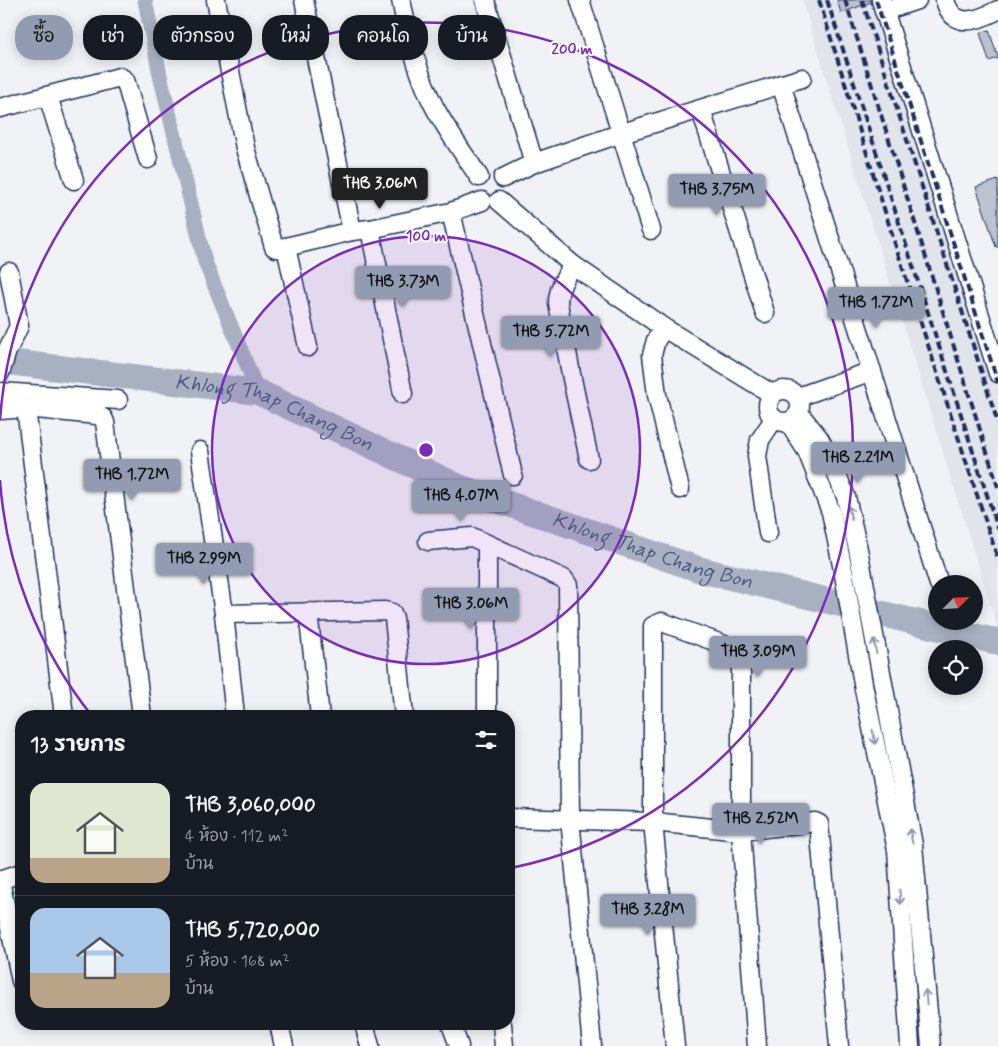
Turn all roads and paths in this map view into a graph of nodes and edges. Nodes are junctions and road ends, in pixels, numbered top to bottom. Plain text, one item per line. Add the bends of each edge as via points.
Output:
1 (216, 0) edge
2 (304, 0) edge
3 (401, 0) edge
4 (484, 0) edge
5 (580, 0) edge
6 (916, 0) edge
7 (945, 0) edge
8 (882, 6) edge
9 (998, 10) edge
10 (802, 78) dead end
11 (781, 84) junction
12 (48, 96) junction
13 (0, 108) edge
14 (700, 110) junction
15 (622, 133) junction
16 (148, 159) dead end
17 (534, 163) junction
18 (479, 177) junction
19 (503, 178) junction
20 (74, 180) dead end
21 (490, 201) junction
22 (451, 212) junction
23 (370, 229) junction
24 (651, 230) dead end
25 (352, 231) junction
26 (286, 246) junction
27 (573, 265) junction
28 (9, 272) dead end
29 (765, 313) dead end
30 (664, 328) junction
31 (308, 347) dead end
32 (872, 371) junction
33 (0, 373) edge
34 (998, 373) edge
35 (0, 392) edge
36 (403, 394) dead end
37 (772, 394) junction
38 (118, 400) dead end
39 (26, 408) junction
40 (0, 410) edge
41 (790, 413) junction
42 (200, 451) dead end
43 (589, 459) dead end
44 (513, 475) dead end
45 (680, 489) dead end
46 (768, 533) dead end
47 (428, 542) dead end
48 (487, 544) junction
49 (858, 549) junction
50 (840, 553) junction
51 (936, 575) edge
52 (308, 612) junction
53 (224, 614) junction
54 (63, 710) edge
55 (141, 710) edge
56 (234, 710) edge
57 (319, 710) edge
58 (403, 710) edge
59 (487, 710) edge
60 (898, 812) junction
61 (515, 818) edge
62 (570, 819) junction
63 (653, 822) junction
64 (741, 831) junction
65 (15, 875) edge
66 (15, 952) edge
67 (280, 1030) edge
68 (366, 1030) edge
69 (454, 1030) edge
70 (503, 1030) edge
71 (284, 1046) edge
72 (370, 1046) edge
73 (460, 1046) edge
74 (504, 1046) edge
75 (592, 1046) edge
76 (675, 1046) edge
77 (757, 1046) edge
78 (839, 1046) edge
79 (910, 1046) edge
80 (931, 1046) edge

1 - 26 street via 245,148 274,247
2 - 25 street
3 - 18 street via 408,36 434,106
4 - 17 street
5 - 15 street
6 - 8 street
7 - 9 street via 950,14 961,20 973,20
8 - 34 street
10 - 11 street
11 - 14 street
11 - 32 street
12 - 13 street
12 - 16 street via 117,76 123,78
12 - 20 street
14 - 15 street
14 - 29 street
15 - 17 street
15 - 24 street
17 - 19 street
18 - 19 street via 496,173
18 - 21 street via 475,185 476,194
19 - 21 street via 505,195
21 - 22 street
21 - 27 street
22 - 23 street
22 - 44 street
23 - 25 street
23 - 36 street
25 - 26 street
26 - 31 street
27 - 30 street
27 - 43 street via 564,278 558,303
28 - 33 street via 19,326
30 - 37 street
30 - 45 street via 652,355 657,394
32 - 41 street
32 - 51 street
35 - 38 street
37 - 41 street via 768,411
37 - 41 street via 781,389 791,391
39 - 40 street
39 - 54 street
39 - 55 street via 97,415 106,422
41 - 46 street via 760,440 757,456
49 -> 41 street via 846,497 834,465 819,438
41 - 50 street via 831,512
42 - 53 street
47 - 48 street via 472,537
48 - 59 street
48 - 62 street via 564,579 568,585
49 - 50 street
60 -> 49 street via 884,694
50 -> 60 street via 864,689
52 - 53 street
52 - 57 street
52 - 58 street via 392,613
53 - 56 street
60 -> 79 street via 897,850
80 -> 60 street via 912,846
61 - 62 street
62 - 63 street
62 - 75 street
63 - 64 street
63 - 64 street via 653,626 662,622 738,650 740,654
63 - 76 street
64 - 77 street
64 - 78 street via 819,824
65 - 66 street via 0,880
67 - 71 street
68 - 72 street
69 - 73 street
70 - 74 street

